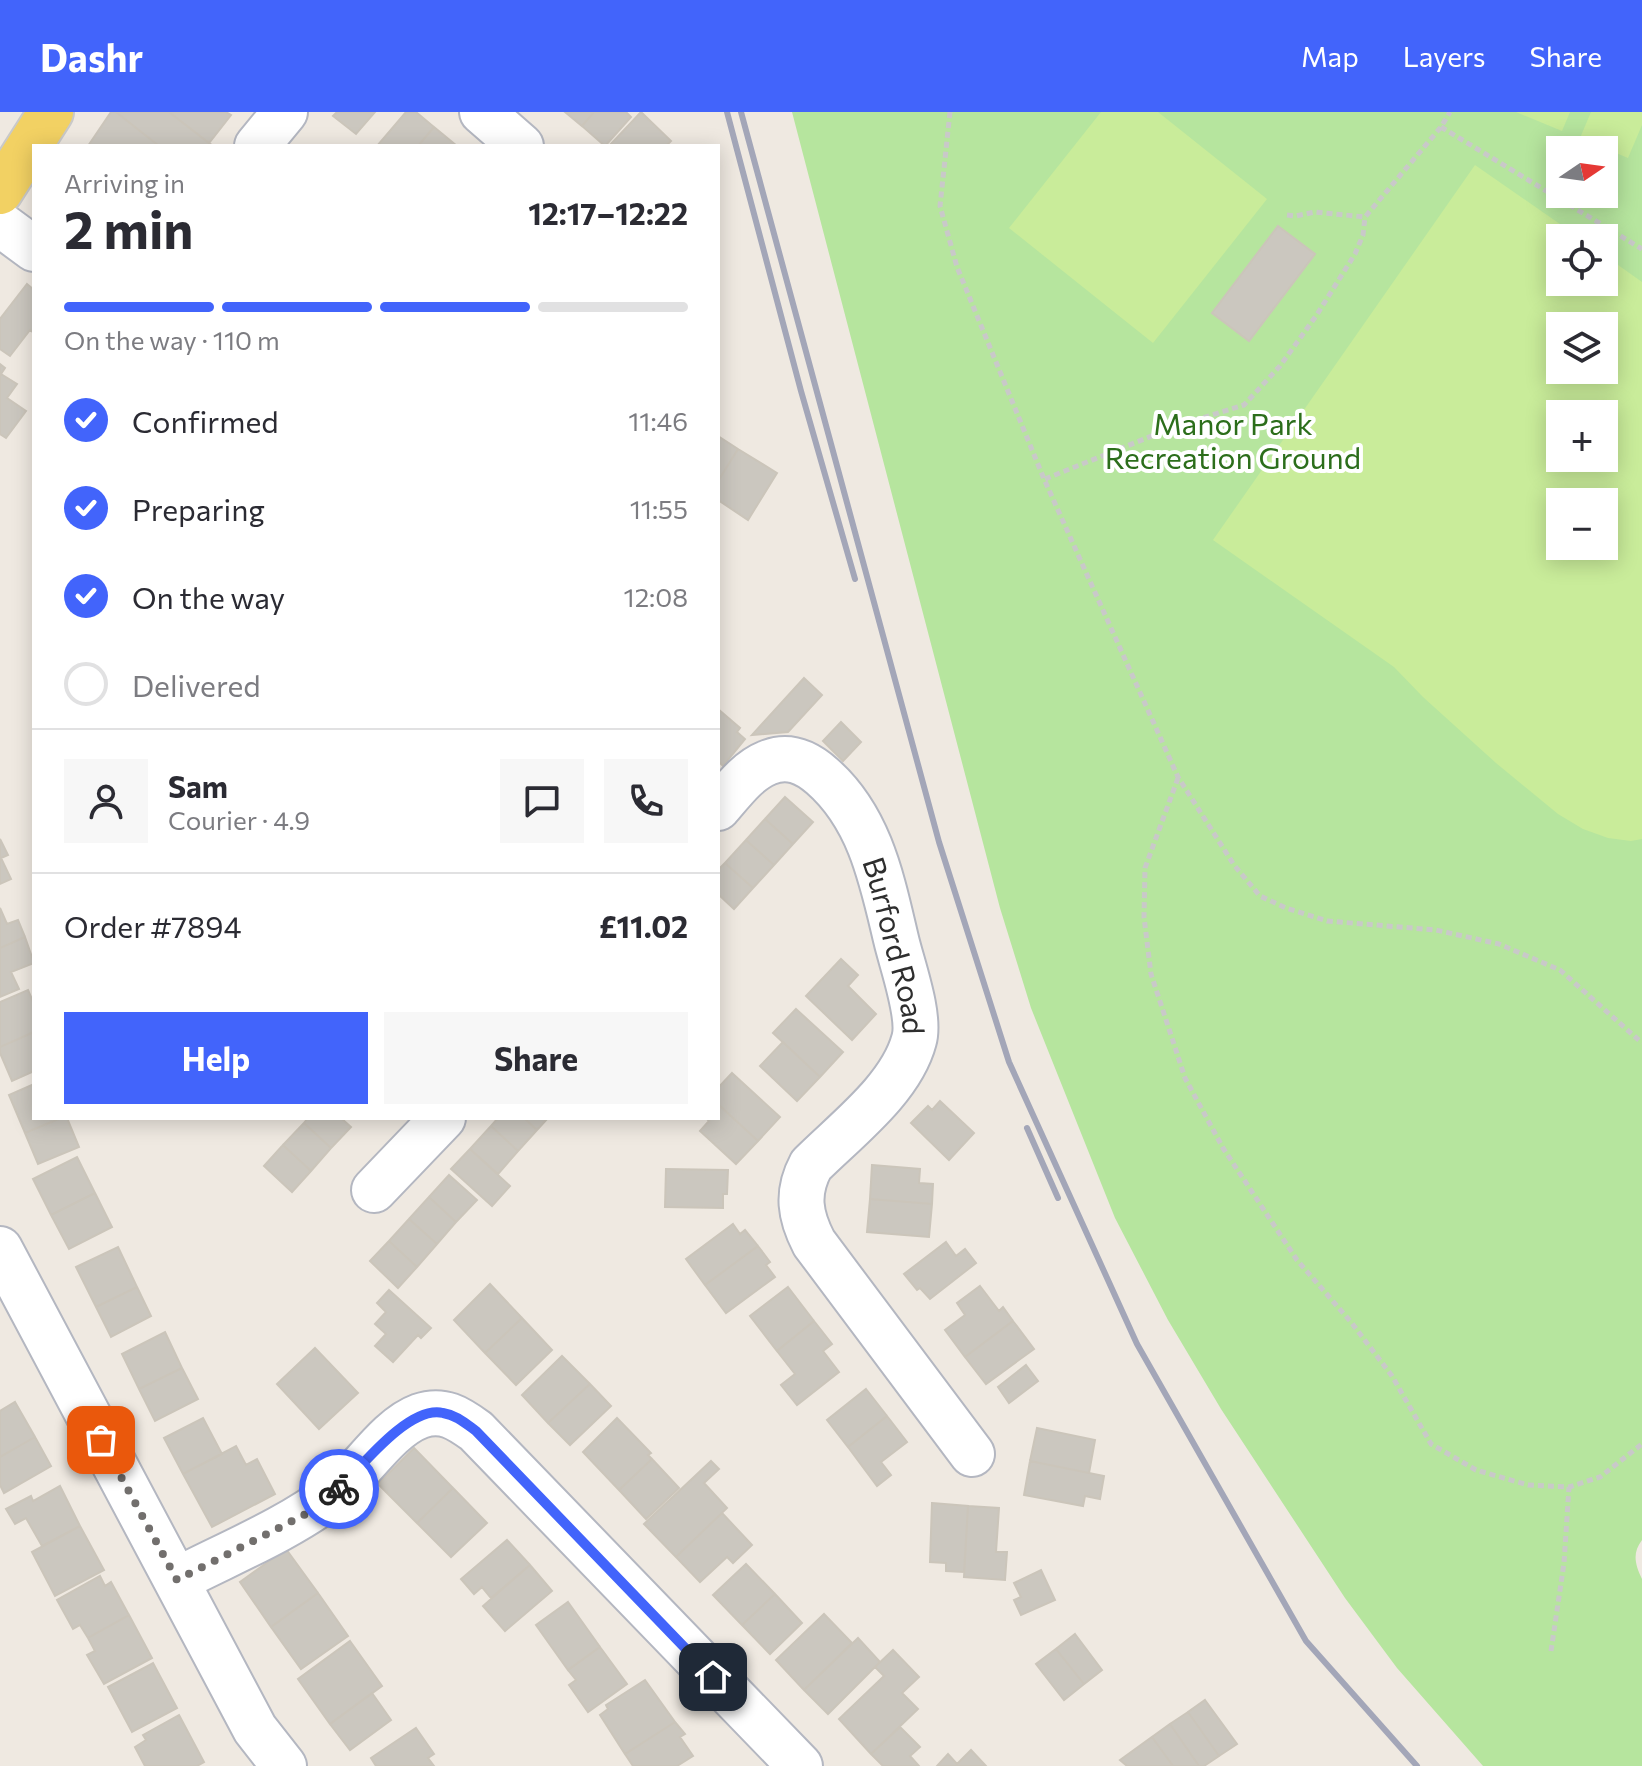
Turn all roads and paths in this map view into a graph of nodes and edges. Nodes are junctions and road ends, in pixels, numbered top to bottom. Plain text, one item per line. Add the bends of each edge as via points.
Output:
1 (51, 112) edge
2 (285, 112) edge
3 (482, 112) edge
4 (950, 112) edge
5 (1450, 112) edge
6 (1441, 127) junction
7 (259, 144) edge
8 (519, 144) edge
9 (0, 192) edge
10 (1287, 215) dead end
11 (1365, 217) junction
12 (0, 224) edge
13 (32, 248) edge
14 (1642, 249) edge
15 (1044, 479) junction
16 (1178, 777) junction
17 (720, 806) edge
18 (1642, 1043) edge
19 (441, 1120) edge
20 (374, 1190) dead end
21 (0, 1249) edge
22 (1642, 1444) edge
23 (972, 1454) dead end
24 (1569, 1487) junction
25 (177, 1580) junction
26 (1551, 1651) dead end
27 (284, 1766) edge
28 (800, 1766) edge

1 - 9 main road
2 - 7 street
3 - 8 street
4 - 15 path via 940,206 957,267
5 - 6 path
6 - 11 path
6 - 14 path
10 - 11 path
11 - 15 path via 1355,254 1316,316 1244,405
12 - 13 street
15 - 16 path
16 - 18 path via 1260,896 1327,921 1436,930 1499,944 1560,970
16 - 24 path via 1145,868 1144,917 1151,974 1185,1078 1223,1148 1297,1260 1392,1376 1431,1444 1476,1470 1528,1485
17 - 23 street, Burford Road via 766,763 788,758 802,762 842,794 878,870 916,1036 893,1083 811,1165 800,1200 814,1243
19 - 20 street
21 - 25 street
22 - 24 path via 1600,1477
24 - 26 path
25 - 27 street via 255,1729
25 - 28 street via 304,1515 336,1493 401,1426 440,1411 476,1431

